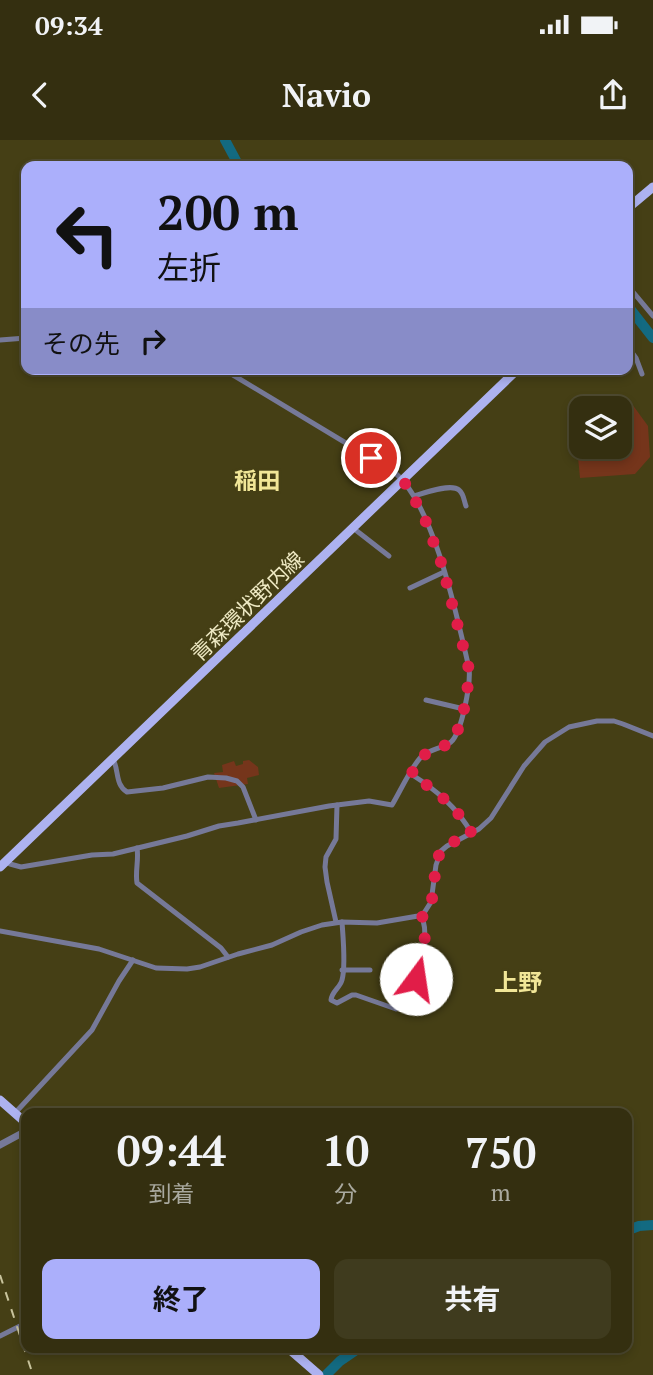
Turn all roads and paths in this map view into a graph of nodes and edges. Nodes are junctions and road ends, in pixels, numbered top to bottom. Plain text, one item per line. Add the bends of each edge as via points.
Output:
1 (653, 187) edge
2 (633, 204) edge
3 (633, 292) edge
4 (653, 316) edge
5 (21, 338) edge
6 (0, 340) edge
7 (633, 354) edge
8 (642, 374) dead end
9 (233, 375) edge
10 (512, 375) edge
11 (403, 480) junction
12 (414, 496) junction
13 (466, 506) dead end
14 (353, 528) junction
15 (389, 556) dead end
16 (444, 572) junction
17 (410, 588) dead end
18 (426, 700) dead end
19 (464, 709) junction
20 (653, 736) edge
21 (113, 759) junction
22 (411, 774) junction
23 (337, 805) junction
24 (256, 820) junction
25 (472, 834) junction
26 (137, 848) junction
27 (3, 864) edge
28 (422, 915) junction
29 (339, 922) junction
30 (0, 930) edge
31 (228, 957) junction
32 (133, 960) junction
33 (342, 970) junction
34 (370, 970) dead end
35 (0, 1100) edge
36 (15, 1113) junction
37 (21, 1118) edge
38 (21, 1134) edge
39 (0, 1145) edge
40 (21, 1326) edge
41 (0, 1336) edge
42 (294, 1353) edge
43 (318, 1374) edge

1 - 2 main road
3 - 4 street
5 - 6 street
7 - 8 street
9 - 11 street
10 - 11 main road, 青森環状野内線
11 - 12 street
11 - 14 main road, 青森環状野内線
12 - 13 street via 454,488 461,492
12 - 16 street
14 - 15 street
14 - 21 main road, 青森環状野内線
16 - 17 street
16 - 19 street via 470,673
18 - 19 street
19 - 22 street via 456,736 424,755
20 - 25 street via 606,720 560,732 533,755 496,812
21 - 24 street via 119,783 127,792 215,777 237,781
21 - 27 main road, 青森環状野内線
22 - 23 street via 393,805 369,801
22 - 25 street via 449,802
23 - 24 street
23 - 29 street via 336,839 326,867
24 - 26 street
25 - 28 street via 441,852 433,897
26 - 27 street via 21,867
26 - 31 street via 137,883
28 - 29 street via 377,923
28 - 33 street via 421,967 396,1009 356,995 333,1001
29 - 31 street
29 - 33 street
30 - 32 street
31 - 32 street via 187,969 156,968
32 - 36 street via 92,1030
33 - 34 street
35 - 36 main road
36 - 37 main road
38 - 39 street
40 - 41 street
42 - 43 main road

